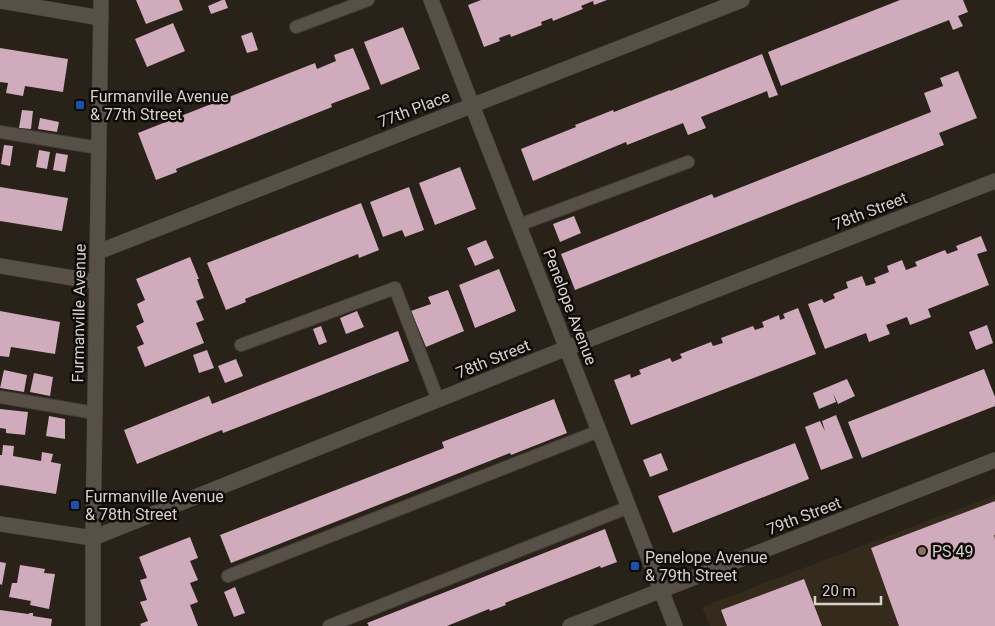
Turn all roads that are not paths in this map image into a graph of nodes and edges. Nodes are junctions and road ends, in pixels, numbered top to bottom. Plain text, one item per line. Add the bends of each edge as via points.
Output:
1 (101, 0) edge
2 (368, 0) edge
3 (431, 0) edge
4 (742, 0) edge
5 (0, 1) edge
6 (101, 18) junction
7 (296, 27) dead end
8 (472, 106) junction
9 (0, 132) edge
10 (99, 148) junction
11 (688, 162) dead end
12 (995, 181) edge
13 (519, 225) junction
14 (98, 252) junction
15 (0, 266) edge
16 (97, 282) junction
17 (241, 346) dead end
18 (567, 348) junction
19 (0, 397) edge
20 (438, 400) junction
21 (95, 413) junction
22 (599, 431) junction
23 (995, 460) edge
24 (629, 507) junction
25 (0, 524) edge
26 (93, 538) junction
27 (228, 576) dead end
28 (662, 591) junction
29 (93, 626) edge
30 (329, 626) edge
31 (570, 626) edge
32 (675, 626) edge

1 - 6 street, Furmanville Avenue
2 - 7 lane
3 - 8 street, Penelope Avenue
4 - 8 street, 77th Place
5 - 6 street
6 - 10 street, Furmanville Avenue
8 - 13 street, Penelope Avenue
8 - 14 street, 77th Place
9 - 10 lane
10 - 14 street, Furmanville Avenue
11 - 13 lane
12 - 18 street, 78th Street
13 - 18 street, Penelope Avenue
14 - 16 street, Furmanville Avenue
15 - 16 street
16 - 21 street, Furmanville Avenue
17 - 20 lane via 395,288
18 - 20 street, 78th Street
18 - 22 street, Penelope Avenue
19 - 21 lane
20 - 26 street, 78th Street
21 - 26 street, Furmanville Avenue
22 - 24 street, Penelope Avenue
22 - 27 lane
23 - 28 street, 79th Street
24 - 28 street, Penelope Avenue
24 - 30 lane
25 - 26 street
26 - 29 street, Furmanville Avenue
28 - 31 street, 79th Street
28 - 32 street, Penelope Avenue

